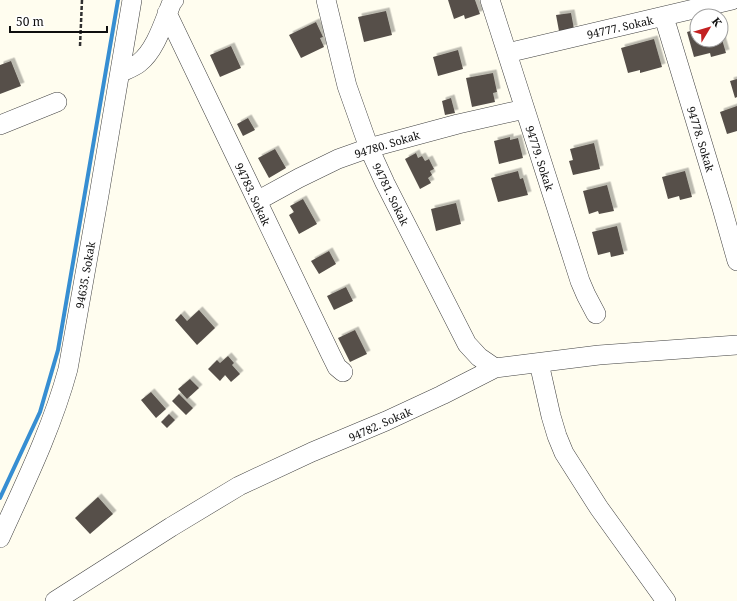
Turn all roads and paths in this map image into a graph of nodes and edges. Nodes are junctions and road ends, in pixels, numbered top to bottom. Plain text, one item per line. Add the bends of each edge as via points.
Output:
1 (82, 0) edge
2 (132, 0) edge
3 (326, 0) edge
4 (490, 0) edge
5 (732, 0) edge
6 (171, 6) edge
7 (664, 16) junction
8 (80, 46) dead end
9 (507, 53) junction
10 (120, 73) junction
11 (58, 102) dead end
12 (524, 109) junction
13 (0, 125) edge
14 (369, 148) junction
15 (257, 201) junction
16 (737, 261) edge
17 (596, 314) dead end
18 (737, 345) edge
19 (539, 363) junction
20 (495, 368) junction
21 (343, 372) dead end
22 (0, 538) edge
23 (55, 601) edge
24 (666, 601) edge

1 - 8 path
2 - 10 street, 94635. Sokak
3 - 14 street, 94781. Sokak via 347,86
4 - 9 street, 94779. Sokak
5 - 7 street, 94777. Sokak
6 - 10 street via 148,54 139,63
6 - 15 street, 94783. Sokak
7 - 9 street, 94777. Sokak
7 - 16 street, 94778. Sokak
9 - 12 street, 94779. Sokak
10 - 22 street, 94635. Sokak via 68,369 52,420
11 - 13 street
12 - 14 street, 94780. Sokak
12 - 17 street, 94779. Sokak via 580,281
14 - 15 street, 94780. Sokak via 338,159
14 - 20 street, 94781. Sokak via 467,344 479,357
15 - 21 street, 94783. Sokak via 331,355
18 - 19 street, 94782. Sokak
19 - 20 street, 94782. Sokak
19 - 24 street via 551,416 564,453 599,508
20 - 23 street, 94782. Sokak via 393,418 238,486

